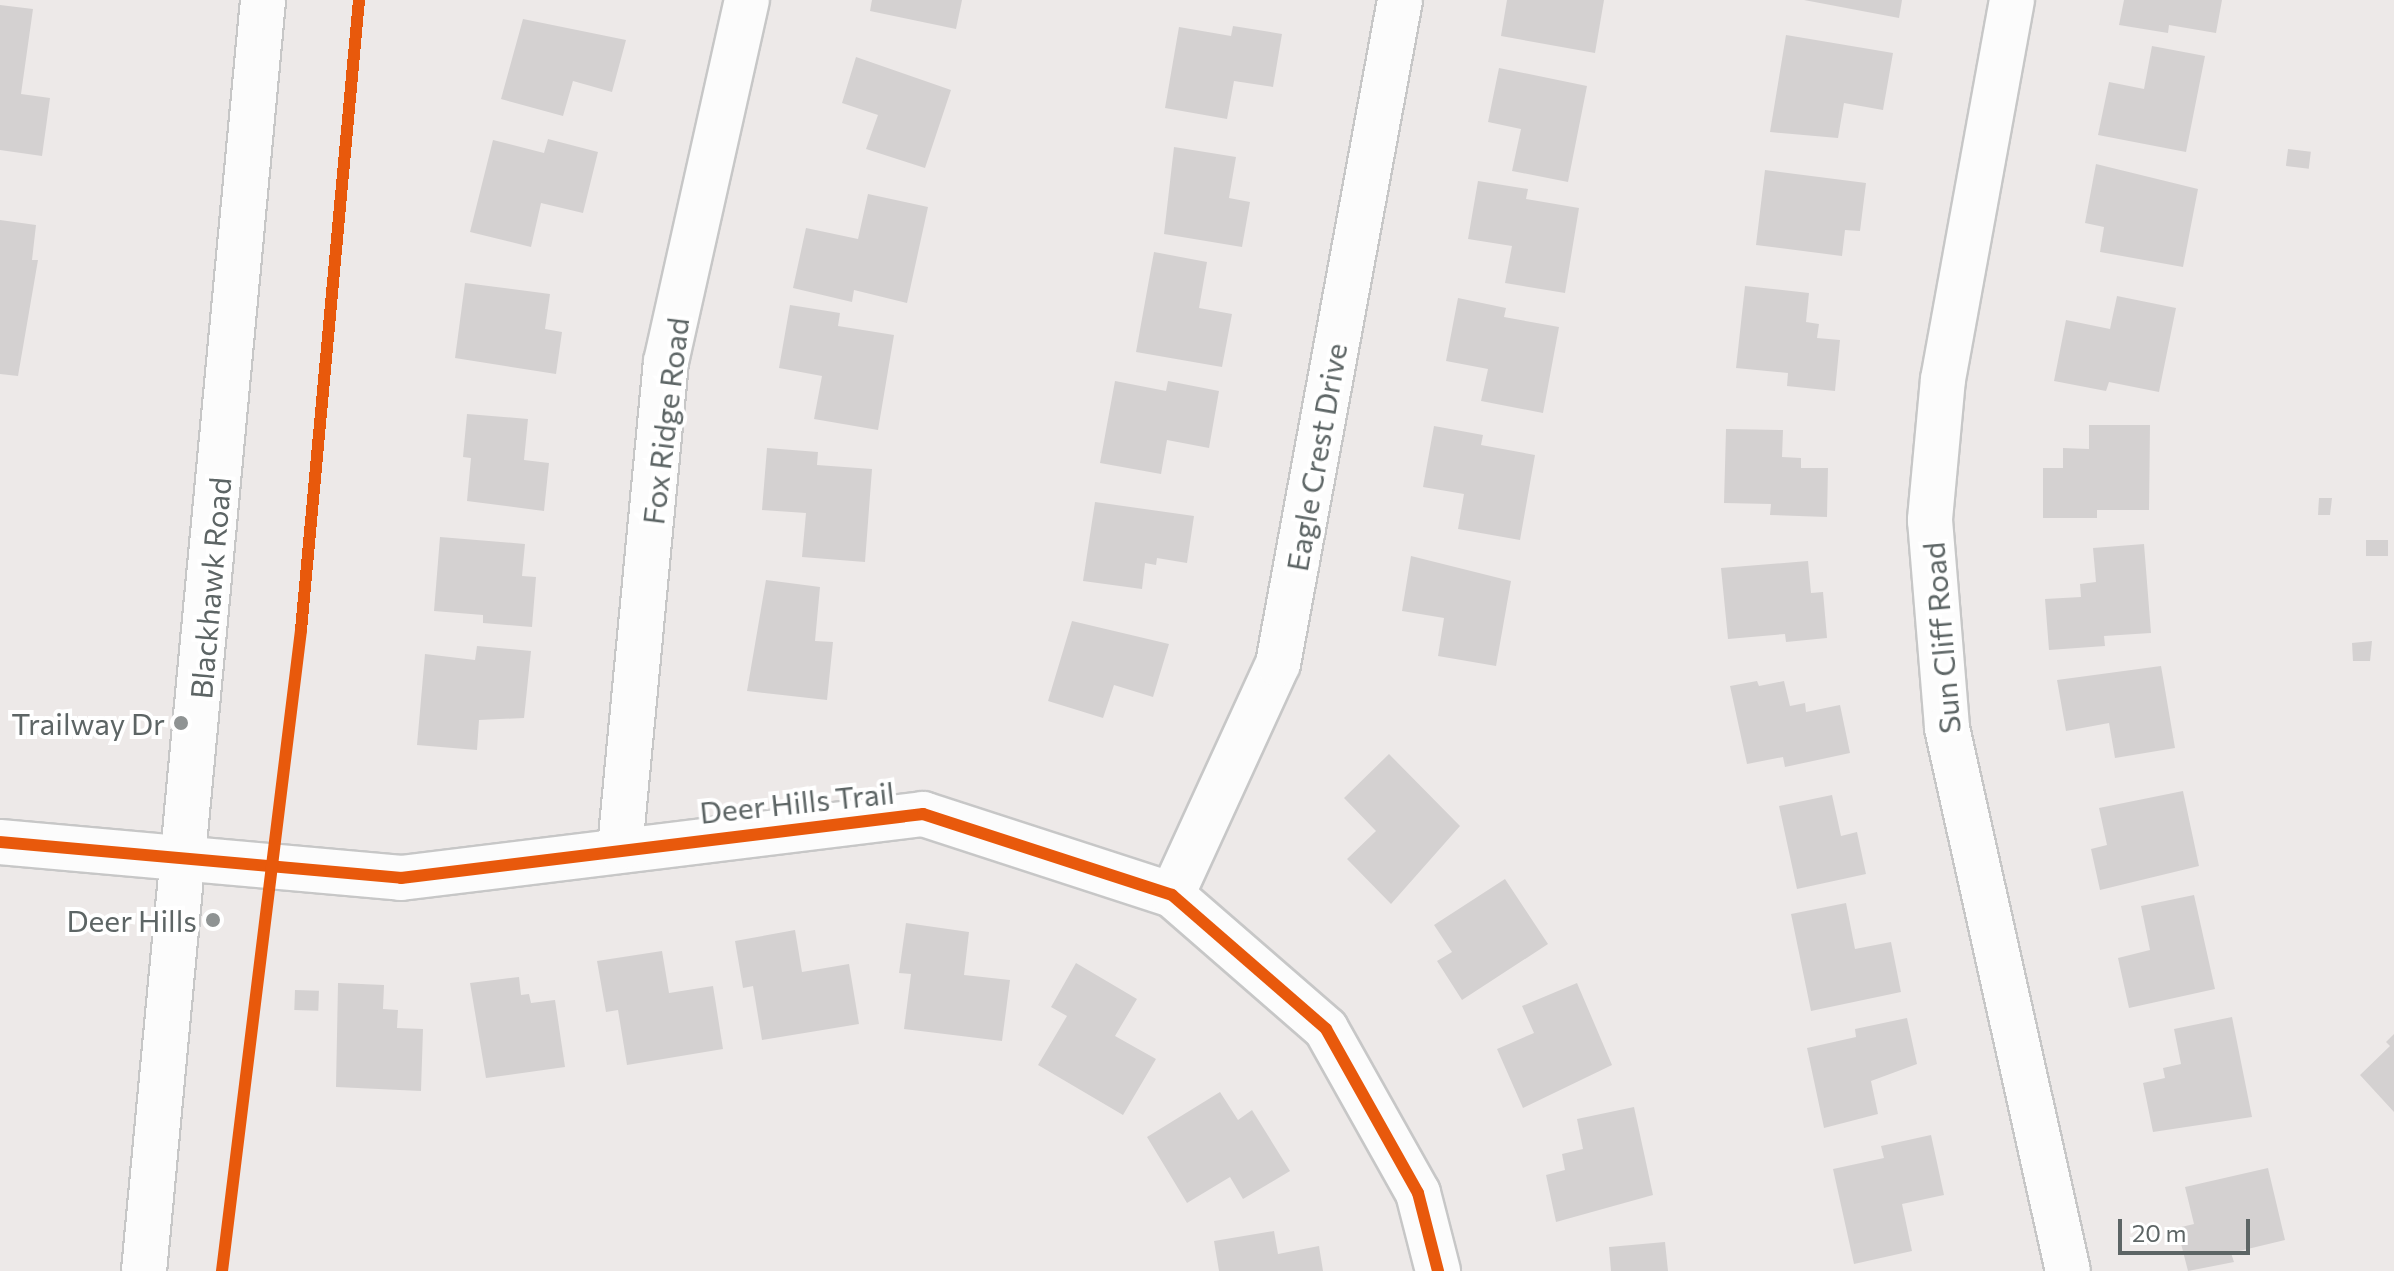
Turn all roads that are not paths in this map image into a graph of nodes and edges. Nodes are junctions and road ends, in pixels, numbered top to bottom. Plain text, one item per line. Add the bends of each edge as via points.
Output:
1 (263, 0) edge
2 (747, 0) edge
3 (1400, 0) edge
4 (2012, 0) edge
5 (0, 842) edge
6 (620, 848) junction
7 (185, 862) junction
8 (1172, 895) junction
9 (144, 1271) edge
10 (1438, 1271) edge
11 (2068, 1271) edge

1 - 7 street, Blackhawk Road
2 - 6 street, Fox Ridge Road via 666,362
3 - 8 street, Eagle Crest Drive via 1278,664
4 - 11 street, Sun Cliff Road via 1943,379 1930,520 1947,728
5 - 7 street, Deer Hills Trail
6 - 7 street, Deer Hills Trail via 401,878
6 - 8 street, Deer Hills Trail via 923,814
7 - 9 street, Blackhawk Road
8 - 10 street, Deer Hills Trail via 1326,1029 1418,1193

